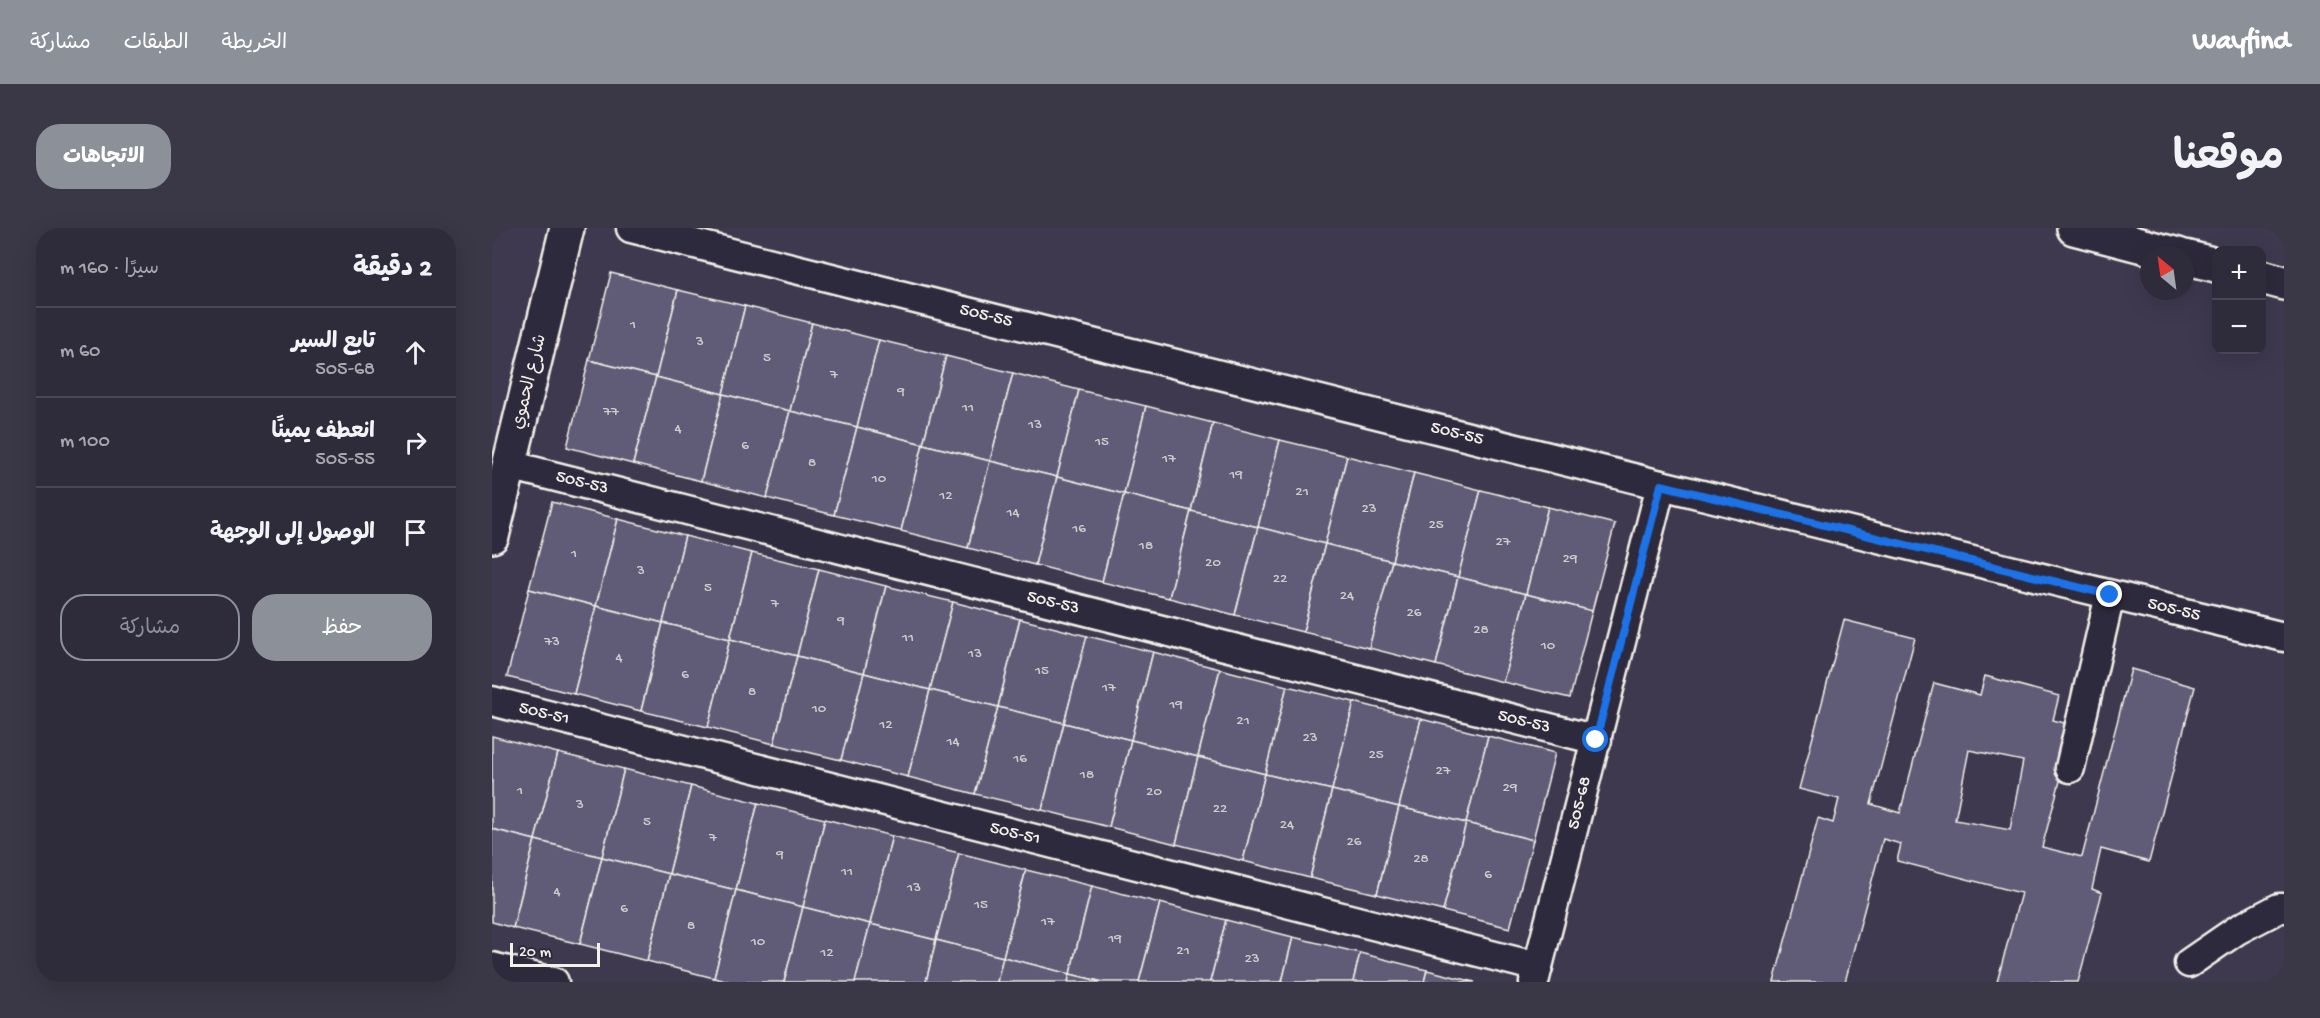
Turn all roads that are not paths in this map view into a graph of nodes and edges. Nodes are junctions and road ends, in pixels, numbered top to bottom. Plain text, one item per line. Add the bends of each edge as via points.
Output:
1 (567, 228) edge
2 (632, 228) edge
3 (2074, 228) edge
4 (2145, 246) edge
5 (2194, 259) edge
6 (2212, 264) edge
7 (2266, 278) edge
8 (2284, 283) edge
9 (509, 465) junction
10 (1661, 485) junction
11 (492, 536) edge
12 (2110, 595) junction
13 (2284, 637) edge
14 (492, 701) edge
15 (1596, 740) junction
16 (2070, 768) dead end
17 (2284, 908) edge
18 (2189, 963) dead end
19 (492, 967) edge
20 (1536, 974) edge
21 (554, 982) edge

1 - 9 main road, شارع الحموي
2 - 10 street, 505-55
3 - 4 main road
5 - 6 main road
7 - 8 main road
9 - 11 main road, شارع الحموي
9 - 15 street, 505-53
10 - 12 street, 505-55
10 - 15 street, 505-68
12 - 13 street, 505-55
12 - 16 street
14 - 20 street, 505-51
15 - 20 street, 505-68
17 - 18 street via 2237,930
19 - 21 street

